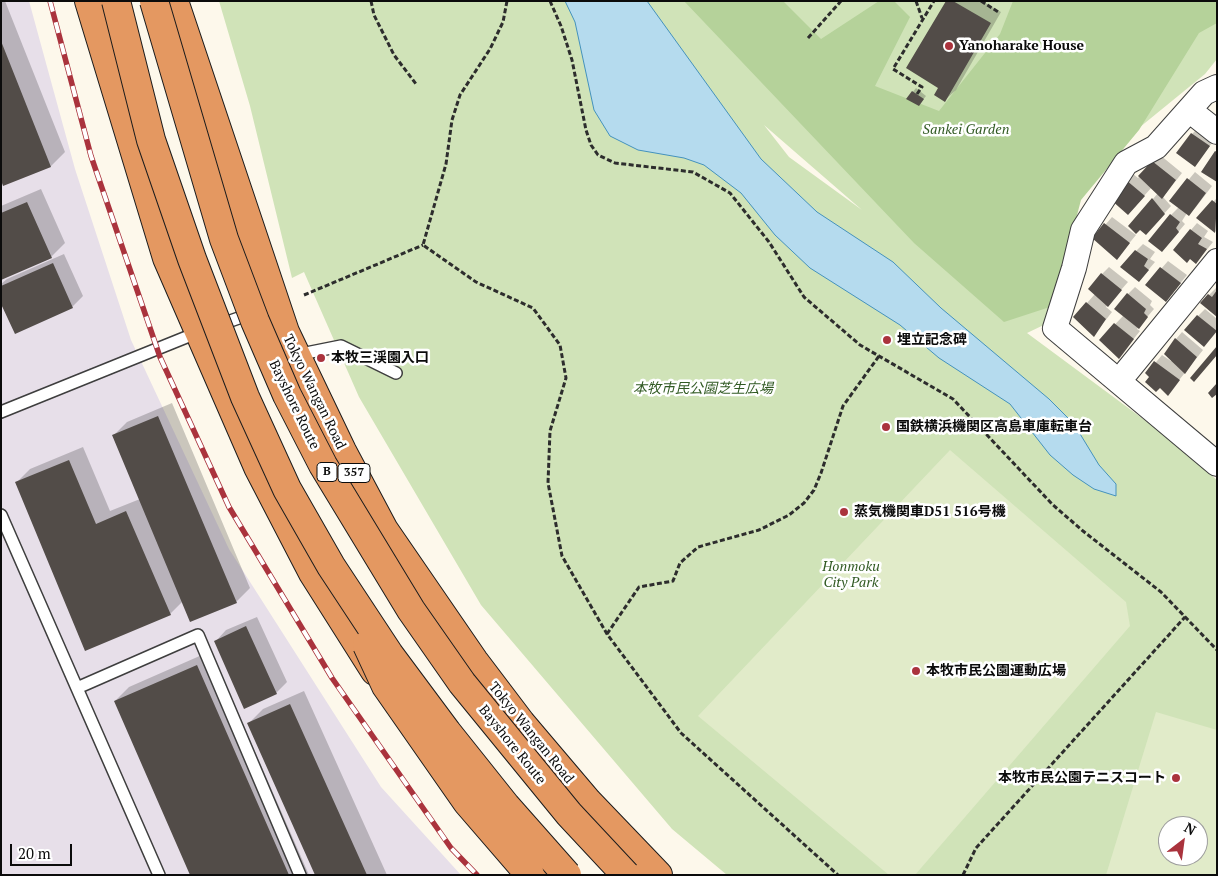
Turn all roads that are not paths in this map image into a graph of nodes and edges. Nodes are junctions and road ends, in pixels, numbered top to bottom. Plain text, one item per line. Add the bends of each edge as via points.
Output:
1 (89, 1) edge
2 (116, 1) edge
3 (154, 1) edge
4 (174, 1) edge
5 (169, 57) junction
6 (1217, 87) edge
7 (1189, 110) junction
8 (1217, 132) edge
9 (1217, 261) edge
10 (274, 303) junction
11 (199, 332) junction
12 (296, 355) junction
13 (396, 373) dead end
14 (1119, 381) junction
15 (1, 412) edge
16 (1217, 464) edge
17 (1, 515) edge
18 (331, 566) junction
19 (77, 688) junction
20 (588, 802) junction
21 (159, 875) edge
22 (300, 875) edge
23 (530, 875) edge
24 (547, 875) edge
25 (567, 875) edge
26 (626, 875) edge
27 (658, 875) edge

1 - 11 highway via 167,258
2 - 18 highway, bridge via 151,140 195,268 245,397 287,489
3 - 5 highway, Bayshore Route / B, bridge
4 - 10 highway, Tokyo Wangan Road / 357
5 - 20 highway, B, bridge via 196,112 234,232 288,369 320,435 370,524 473,674 525,739
5 - 26 highway, Bayshore Route / B, bridge via 224,240 287,395 323,466 406,602 462,683 569,814
6 - 7 street via 1204,93
7 - 8 street
7 - 14 street via 1156,147 1126,164 1083,230 1055,328
9 - 14 street
10 - 11 lane via 261,311
10 - 12 highway, Tokyo Wangan Road / 357
11 - 15 lane
11 - 24 highway via 258,467 313,573 369,663 494,820
12 - 13 lane via 341,346
12 - 20 highway, Tokyo Wangan Road / 357 via 384,530 474,661
14 - 16 street
17 - 19 lane
18 - 23 highway, bridge via 386,686 467,802
18 - 25 highway, bridge via 446,732
19 - 21 lane
19 - 22 lane via 198,635
20 - 27 highway, Tokyo Wangan Road / 357

